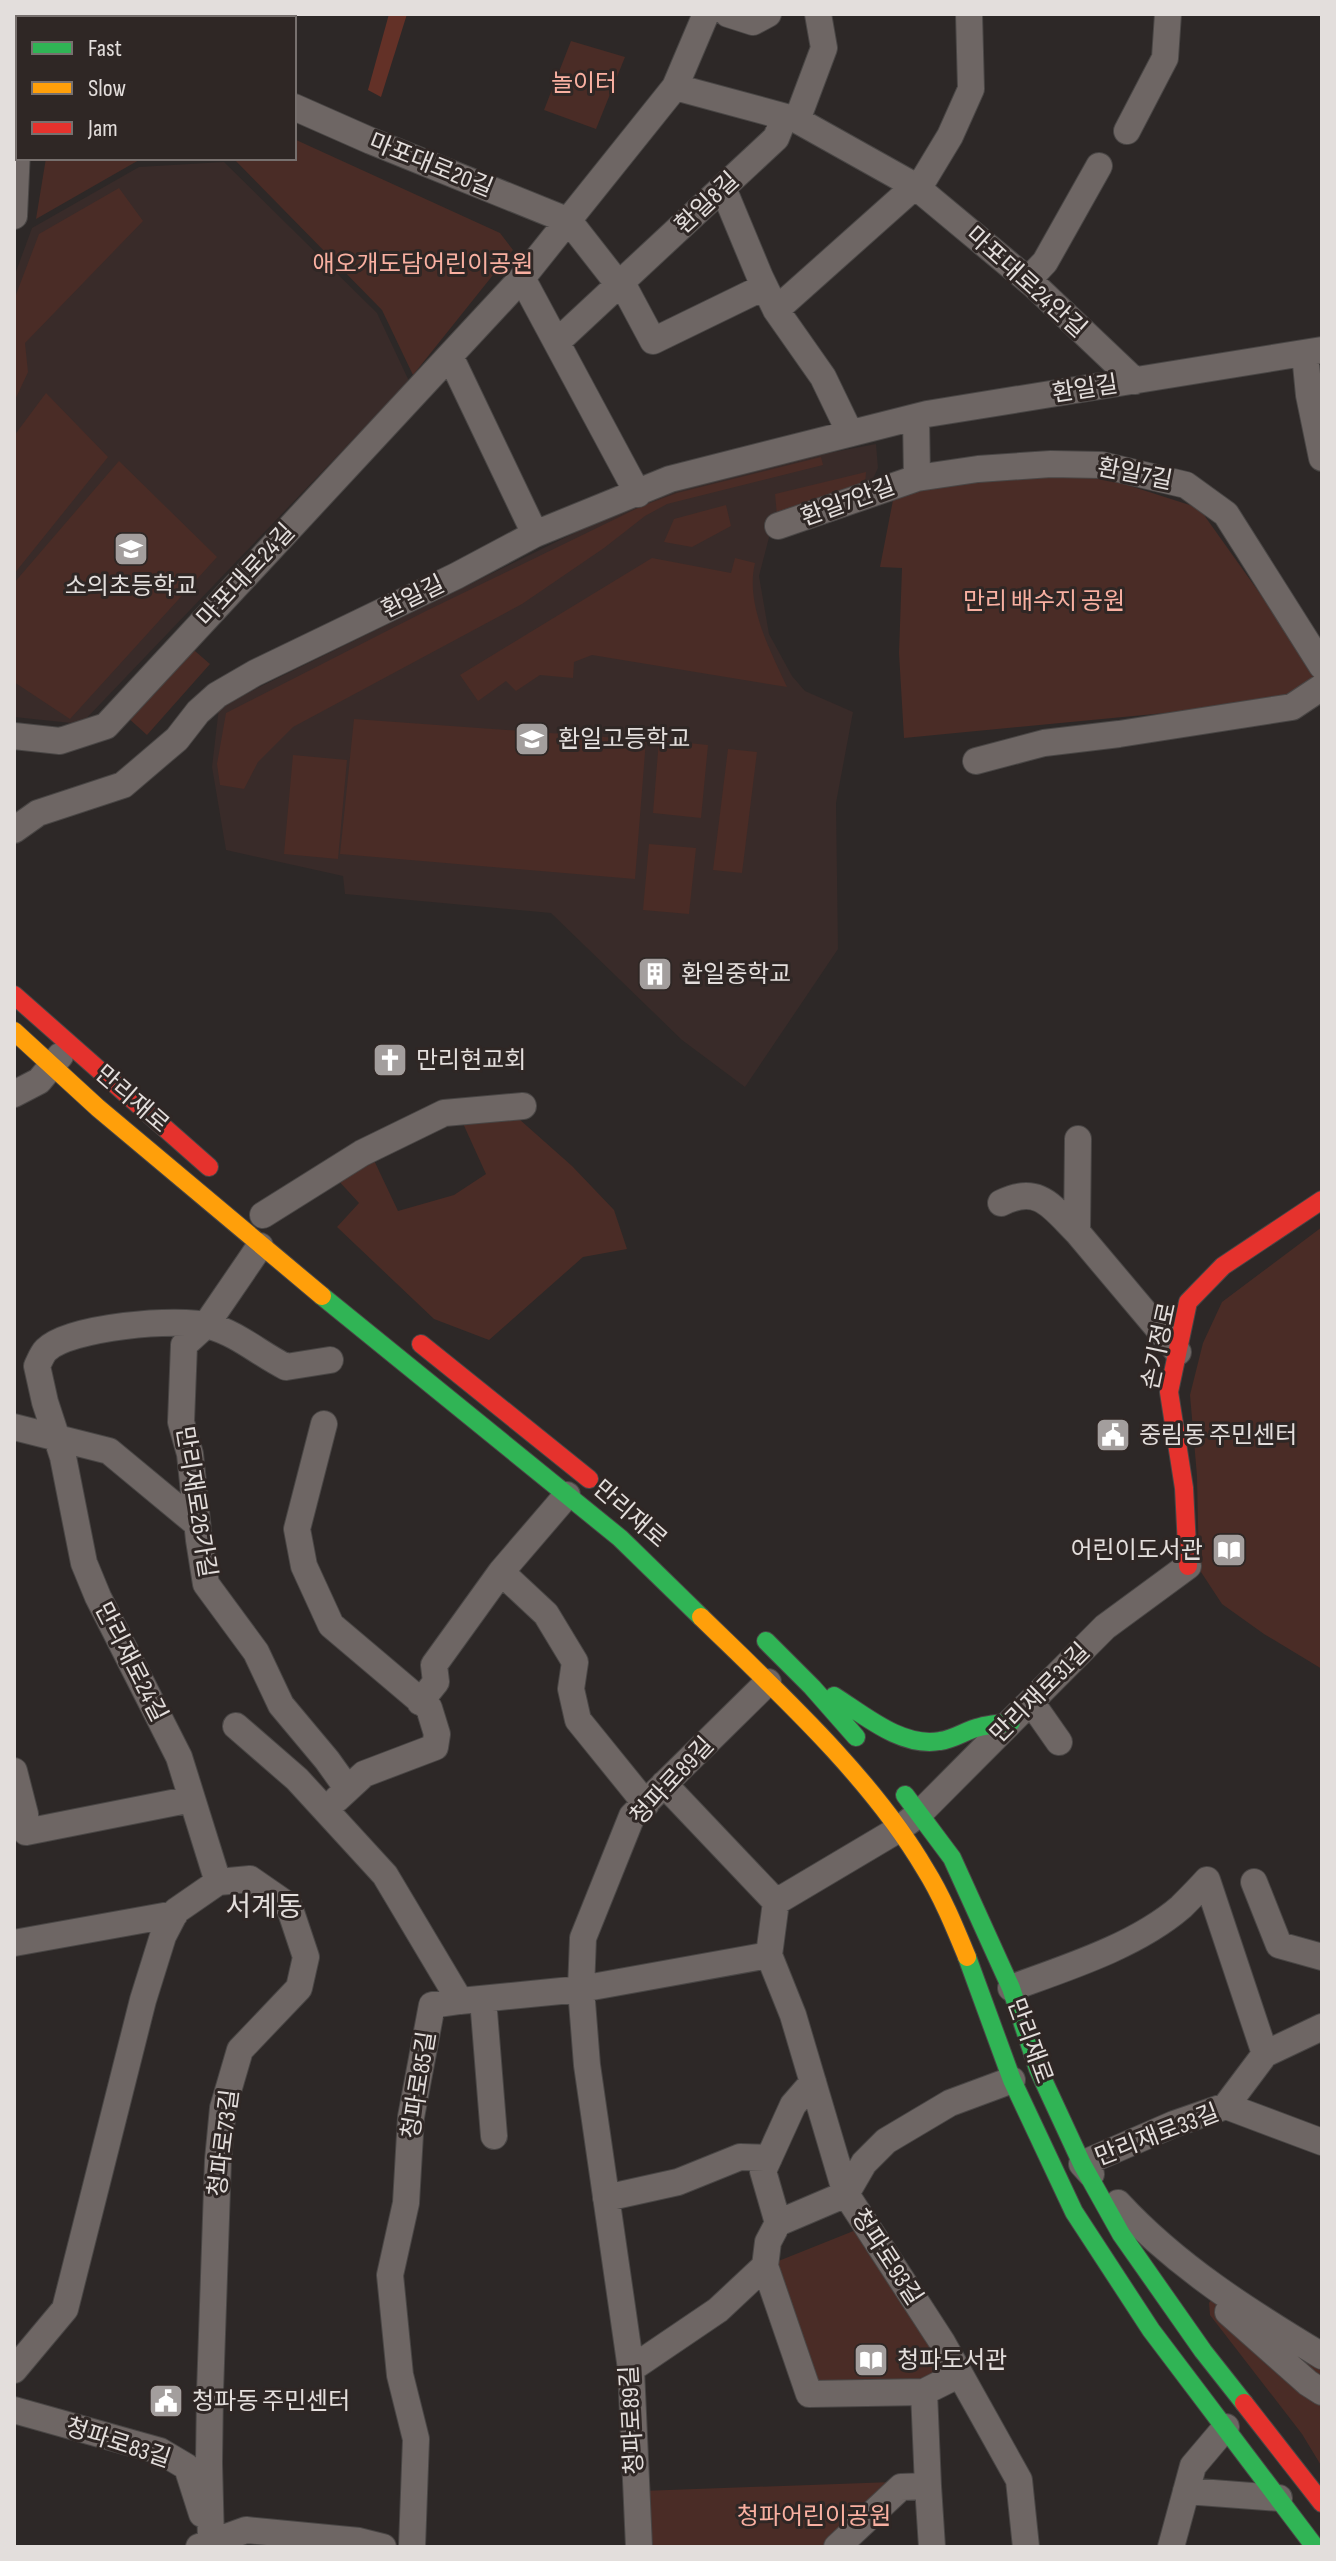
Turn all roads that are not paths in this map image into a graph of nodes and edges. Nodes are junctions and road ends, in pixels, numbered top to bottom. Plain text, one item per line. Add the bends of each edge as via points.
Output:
1 (706, 14) edge
2 (728, 14) edge
3 (768, 14) edge
4 (818, 14) edge
5 (969, 14) edge
6 (1168, 14) edge
7 (675, 87) junction
8 (296, 108) edge
9 (791, 119) junction
10 (1127, 131) dead end
11 (17, 160) edge
12 (1099, 166) dead end
13 (723, 188) junction
14 (916, 188) junction
15 (14, 216) edge
16 (569, 221) junction
17 (522, 278) junction
18 (1028, 280) junction
19 (621, 284) junction
20 (770, 299) junction
21 (557, 342) junction
22 (1313, 352) edge
23 (450, 356) junction
24 (1135, 381) junction
25 (916, 417) junction
26 (850, 433) junction
27 (1322, 458) edge
28 (917, 478) junction
29 (638, 494) junction
30 (778, 526) dead end
31 (535, 534) junction
32 (1322, 666) edge
33 (1322, 687) edge
34 (14, 736) edge
35 (976, 761) dead end
36 (14, 830) edge
37 (14, 995) edge
38 (14, 1031) edge
39 (70, 1044) junction
40 (52, 1065) junction
41 (14, 1094) edge
42 (523, 1106) dead end
43 (1078, 1139) dead end
44 (217, 1174) dead end
45 (1322, 1200) edge
46 (1001, 1203) dead end
47 (263, 1215) dead end
48 (1077, 1232) junction
49 (260, 1246) junction
50 (206, 1325) junction
51 (409, 1334) dead end
52 (1178, 1352) junction
53 (330, 1360) dead end
54 (324, 1424) dead end
55 (14, 1427) edge
56 (60, 1447) junction
57 (600, 1487) dead end
58 (567, 1495) junction
59 (197, 1524) junction
60 (1188, 1566) joint
61 (501, 1572) junction
62 (754, 1630) dead end
63 (768, 1682) junction
64 (812, 1687) junction
65 (420, 1702) junction
66 (1031, 1702) junction
67 (1011, 1722) junction
68 (236, 1726) dead end
69 (1059, 1742) dead end
70 (832, 1750) junction
71 (868, 1751) dead end
72 (14, 1771) edge
73 (894, 1782) dead end
74 (664, 1784) junction
75 (347, 1788) junction
76 (192, 1799) junction
77 (646, 1804) junction
78 (327, 1811) junction
79 (920, 1813) junction
80 (899, 1829) junction
81 (20, 1842) edge
82 (218, 1882) junction
83 (1254, 1882) dead end
84 (776, 1902) junction
85 (175, 1914) junction
86 (14, 1943) edge
87 (769, 1955) junction
88 (1322, 1957) edge
89 (1011, 1988) junction
90 (581, 1989) junction
91 (472, 2000) junction
92 (1322, 2027) edge
93 (1265, 2054) junction
94 (1012, 2080) junction
95 (813, 2082) junction
96 (1226, 2106) junction
97 (494, 2136) dead end
98 (1322, 2142) edge
99 (769, 2158) junction
100 (1082, 2164) junction
101 (846, 2194) junction
102 (606, 2198) junction
103 (778, 2223) junction
104 (765, 2266) junction
105 (1216, 2302) dead end
106 (1322, 2355) edge
107 (631, 2369) junction
108 (14, 2370) edge
109 (960, 2374) junction
110 (1315, 2387) edge
111 (924, 2392) junction
112 (14, 2410) edge
113 (1226, 2427) junction
114 (928, 2486) junction
115 (1186, 2491) junction
116 (1279, 2498) junction
117 (1322, 2503) edge
118 (207, 2545) edge
119 (383, 2547) edge
120 (412, 2547) edge
121 (639, 2547) edge
122 (837, 2547) edge
123 (932, 2547) edge
124 (1026, 2547) edge
125 (1171, 2547) edge
126 (1315, 2547) edge

1 - 7 street, 마포대로24길
2 - 3 street via 753,22
4 - 9 street, 환일8길 via 824,48
5 - 14 street via 971,89 950,136
6 - 10 street via 1165,58
7 - 9 street, 마포대로24안길
7 - 16 street, 마포대로24길
8 - 16 street, 마포대로20길
9 - 13 street, 환일8길
9 - 14 street, 마포대로24안길
11 - 15 street
12 - 18 street via 1045,262
13 - 19 street, 환일8길
13 - 20 street
14 - 18 street, 마포대로24안길
14 - 20 street
16 - 17 street, 마포대로24길
16 - 19 street
17 - 21 street
17 - 23 street, 마포대로24길
18 - 24 street, 마포대로24안길
19 - 20 street via 653,341
19 - 21 street, 환일8길
20 - 26 street via 823,377
21 - 29 street
22 - 24 street, 환일길
22 - 27 street via 1309,395
23 - 31 street
23 - 34 street, 마포대로24길 via 106,726 60,741
24 - 25 street, 환일길
25 - 26 street, 환일길
25 - 28 street
26 - 29 street, 환일길 via 670,479
28 - 30 street, 환일7안길
28 - 32 street, 환일7길 via 1022,466 1102,465 1186,485 1226,514
29 - 31 street, 환일길
31 - 36 street, 환일길 via 255,673 217,695 177,739 123,785 38,813
33 - 35 street via 1292,707 1044,743
37 - 39 main road, 만리재로
38 - 40 main road, 만리재로
39 - 40 street
39 - 44 main road, 만리재로
40 - 41 street via 39,1081
40 - 49 main road, 만리재로
42 - 47 street via 444,1113 362,1153
43 - 48 street
45 - 52 main road, 손기정로 via 1223,1266 1188,1302
46 - 48 street via 1031,1195 1045,1199
48 - 52 street
49 - 50 street
49 - 58 main road, 만리재로
50 - 53 street, 만리재로24길 via 231,1333 286,1367
50 - 56 street, 만리재로24길 via 88,1331 46,1350 37,1366
50 - 59 street, 만리재로26가길 via 184,1345 181,1422
51 - 57 main road, 만리재로
52 - 60 main road, 손기정로 via 1169,1392 1184,1488
54 - 65 street via 297,1529 304,1566 331,1625
55 - 56 street
56 - 59 street via 109,1451
56 - 76 street, 만리재로24길 via 84,1563 179,1757
58 - 61 street
58 - 63 main road, 만리재로 via 672,1586
59 - 75 street, 만리재로26가길 via 206,1584 256,1652 281,1705
60 - 66 street, 만리재로31길 via 1105,1627
61 - 65 street via 434,1665 436,1682
61 - 77 street via 546,1614 575,1662 571,1689 578,1720
62 - 64 main road
63 - 70 main road, 만리재로
63 - 74 street, 청파로89길
64 - 67 main road via 916,1741 937,1742
64 - 70 main road via 840,1738
64 - 71 main road
65 - 75 street via 429,1708 435,1747 364,1774
66 - 67 street, 만리재로31길
66 - 69 street
67 - 79 street, 만리재로31길
68 - 78 street
70 - 80 main road, 만리재로
72 - 81 street via 25,1814
73 - 79 main road, 만리재로
74 - 77 street, 청파로89길
74 - 84 street
75 - 78 street
76 - 81 street
76 - 82 street, 만리재로24길
77 - 90 street, 청파로89길 via 632,1816 583,1938
78 - 91 street via 385,1875
79 - 80 street, 만리재로31길
79 - 89 main road, 만리재로 via 952,1858
80 - 84 street
80 - 94 main road, 만리재로 via 956,1931
82 - 85 street
82 - 118 street, 청파로73길 via 250,1879 289,1906 306,1957 299,1988 240,2050 223,2108
83 - 88 street via 1279,1945
84 - 87 street, 청파로93길
85 - 86 street
85 - 108 street via 143,2000 65,2309
87 - 90 street
87 - 95 street, 청파로93길
89 - 93 street via 1136,1936 1179,1909 1207,1880
89 - 100 main road, 만리재로 via 1038,2069
90 - 91 street
90 - 102 street, 청파로89길
91 - 97 street
91 - 120 street, 청파로85길 via 432,2005 411,2117 406,2203 390,2275 400,2375 416,2439
92 - 93 street
93 - 96 street
94 - 101 street via 950,2103 886,2141 864,2163
94 - 113 main road, 만리재로 via 1074,2212 1151,2330
95 - 99 street via 793,2105
95 - 101 street, 청파로93길
96 - 98 street, 만리재로33길
96 - 100 street, 만리재로33길
99 - 102 street via 740,2157 678,2182
99 - 103 street via 763,2171
100 - 106 street, 만리재로 via 1147,2234 1177,2258
100 - 117 main road, 만리재로 via 1162,2295
101 - 103 street
101 - 109 street, 청파로93길
102 - 107 street, 청파로89길
103 - 104 street via 768,2242
104 - 107 street via 718,2310
104 - 111 street via 809,2394
105 - 110 street
107 - 121 street, 청파로89길
109 - 111 street
109 - 124 street, 청파로93길 via 1019,2480
111 - 114 street
112 - 118 street, 청파로83길 via 160,2451 187,2467
113 - 115 street via 1193,2466
113 - 116 main road, 만리재로
114 - 122 street via 901,2487
114 - 123 street
115 - 116 street
115 - 125 street
116 - 126 main road, 만리재로
118 - 119 street via 246,2530

